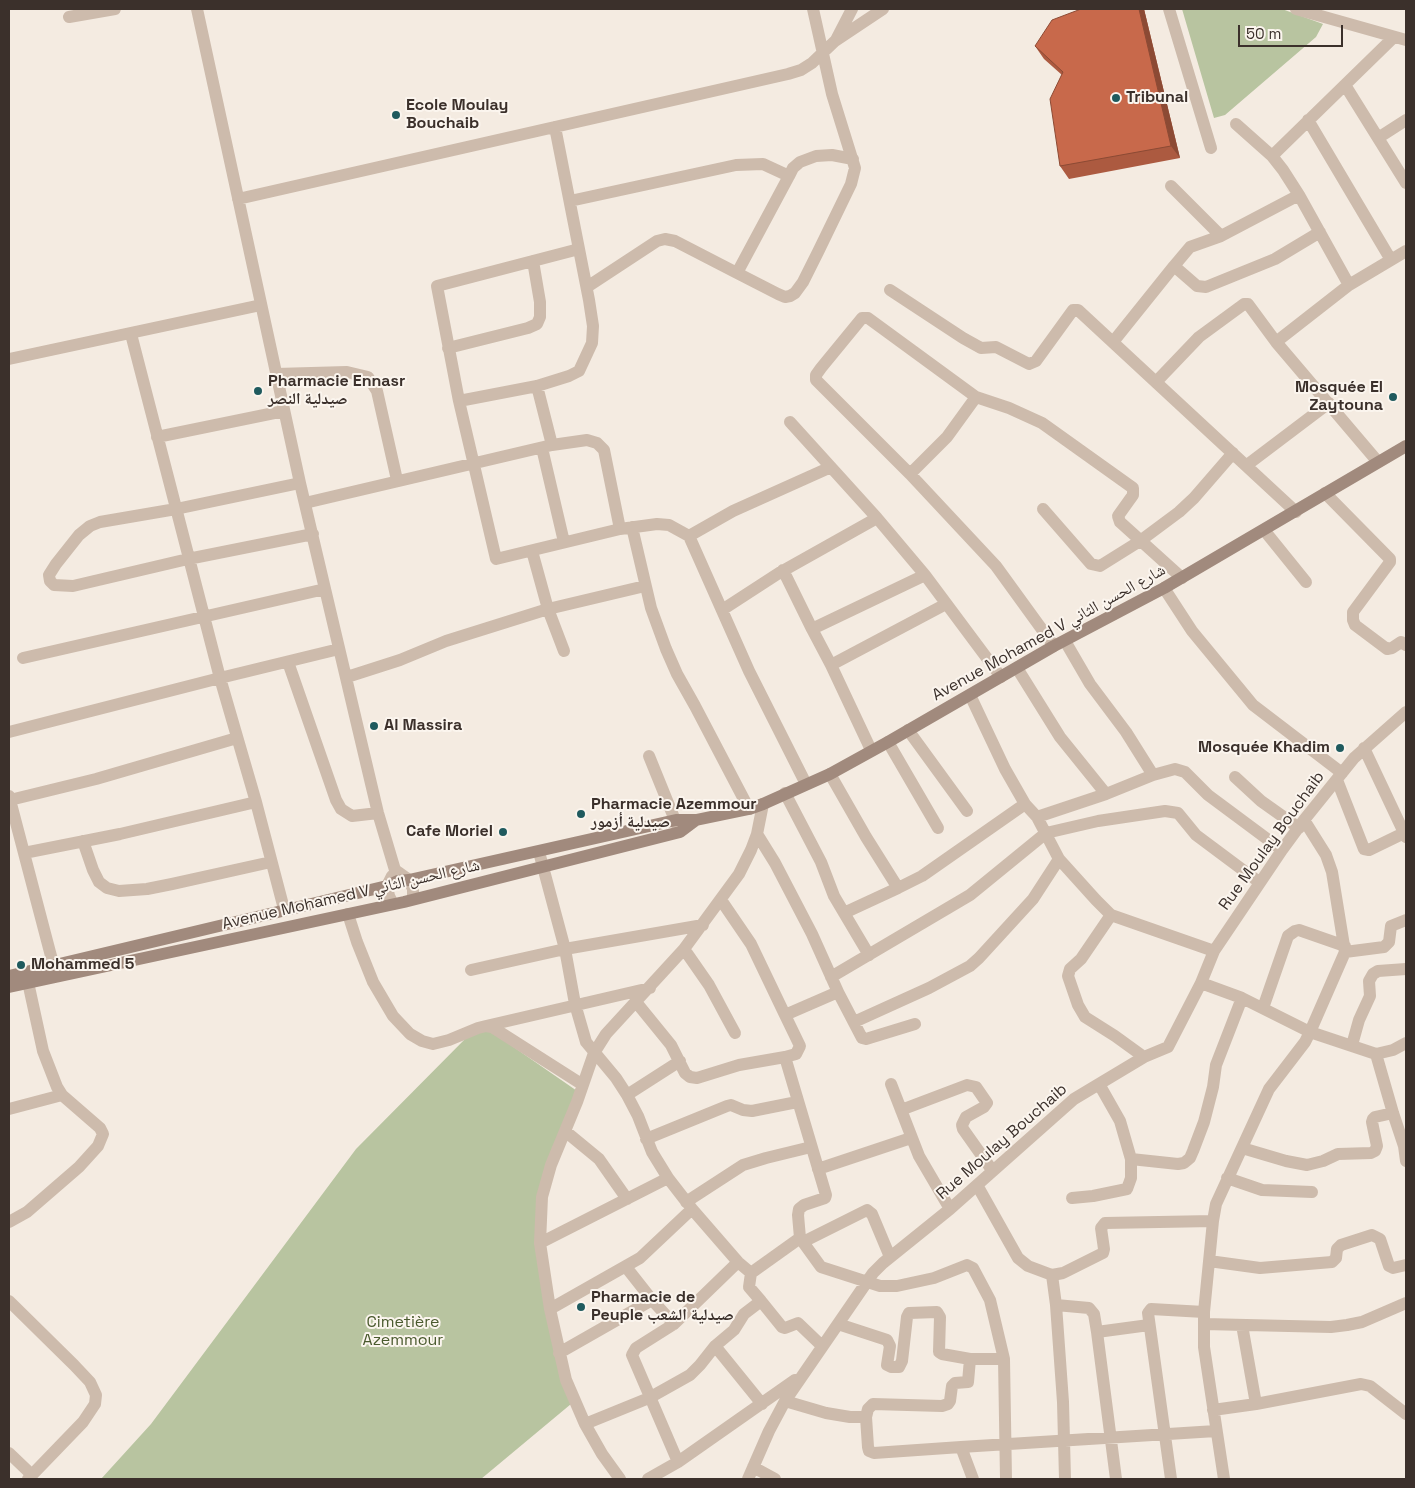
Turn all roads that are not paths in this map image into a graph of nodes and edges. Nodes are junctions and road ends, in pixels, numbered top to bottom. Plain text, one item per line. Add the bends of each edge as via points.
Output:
1 (115, 9) edge
2 (197, 9) edge
3 (813, 9) edge
4 (852, 9) edge
5 (883, 9) edge
6 (1169, 9) edge
7 (1296, 9) edge
8 (69, 17) dead end
9 (1400, 39) edge
10 (835, 41) junction
11 (824, 52) junction
12 (1345, 85) junction
13 (1308, 120) junction
14 (1406, 120) edge
15 (1236, 124) dead end
16 (555, 127) junction
17 (1378, 138) junction
18 (1211, 148) dead end
19 (1272, 156) junction
20 (853, 159) junction
21 (788, 176) junction
22 (1406, 184) edge
23 (1171, 186) dead end
24 (1299, 195) junction
25 (238, 199) junction
26 (570, 201) junction
27 (1320, 232) junction
28 (1221, 236) junction
29 (579, 249) junction
30 (1406, 251) edge
31 (1391, 260) junction
32 (533, 261) junction
33 (1174, 266) junction
34 (737, 273) junction
35 (1349, 285) junction
36 (587, 287) junction
37 (890, 290) dead end
38 (261, 305) junction
39 (130, 334) junction
40 (1113, 342) junction
41 (1276, 342) junction
42 (448, 348) junction
43 (9, 359) edge
44 (276, 374) junction
45 (1156, 382) junction
46 (537, 386) junction
47 (976, 397) junction
48 (458, 401) junction
49 (1329, 403) junction
50 (284, 410) junction
51 (790, 422) dead end
52 (157, 437) junction
53 (1406, 446) edge
54 (547, 447) junction
55 (1233, 453) junction
56 (1378, 462) junction
57 (473, 463) junction
58 (1247, 465) junction
59 (831, 467) junction
60 (910, 474) junction
61 (397, 480) junction
62 (300, 484) junction
63 (1325, 493) junction
64 (305, 503) junction
65 (176, 509) junction
66 (1043, 509) dead end
67 (1296, 512) junction
68 (878, 518) junction
69 (626, 528) junction
70 (1264, 530) junction
71 (312, 534) junction
72 (689, 536) junction
73 (1140, 541) junction
74 (564, 542) junction
75 (532, 551) junction
76 (188, 559) junction
77 (784, 570) junction
78 (925, 575) junction
79 (1182, 578) junction
80 (1306, 582) dead end
81 (645, 586) junction
82 (1164, 588) junction
83 (325, 589) junction
84 (946, 604) junction
85 (548, 609) junction
86 (722, 610) junction
87 (204, 616) junction
88 (812, 629) junction
89 (1059, 644) junction
90 (1406, 645) edge
91 (340, 649) junction
92 (564, 651) dead end
93 (23, 658) dead end
94 (288, 662) junction
95 (831, 665) junction
96 (1017, 668) junction
97 (347, 677) junction
98 (1001, 677) junction
99 (220, 678) junction
100 (970, 695) junction
101 (1406, 712) edge
102 (908, 730) junction
103 (9, 732) edge
104 (237, 738) junction
105 (888, 742) junction
106 (1364, 748) junction
107 (871, 750) junction
108 (649, 756) dead end
109 (830, 774) junction
110 (1153, 775) junction
111 (1339, 776) junction
112 (1235, 777) dead end
113 (806, 784) junction
114 (785, 793) junction
115 (1106, 794) junction
116 (9, 798) edge
117 (256, 802) junction
118 (763, 804) junction
119 (1025, 804) junction
120 (749, 809) junction
121 (967, 811) dead end
122 (378, 813) junction
123 (1037, 817) junction
124 (1301, 824) junction
125 (678, 826) junction
126 (938, 828) dead end
127 (1046, 833) junction
128 (757, 834) junction
129 (1405, 835) edge
130 (83, 841) junction
131 (1282, 850) junction
132 (539, 852) junction
133 (24, 853) junction
134 (1059, 859) junction
135 (271, 862) junction
136 (543, 866) junction
137 (395, 870) junction
138 (409, 880) junction
139 (1259, 882) junction
140 (387, 886) junction
141 (898, 888) junction
142 (412, 899) junction
143 (721, 900) junction
144 (393, 904) junction
145 (284, 909) junction
146 (844, 913) junction
147 (348, 914) junction
148 (1111, 915) junction
149 (1406, 920) edge
150 (703, 925) junction
151 (565, 949) junction
152 (684, 949) junction
153 (1345, 949) junction
154 (1214, 951) junction
155 (869, 955) junction
156 (1406, 969) edge
157 (471, 970) dead end
158 (55, 971) junction
159 (9, 976) edge
160 (831, 977) junction
161 (27, 978) junction
162 (1201, 983) junction
163 (9, 987) edge
164 (650, 988) junction
165 (838, 992) junction
166 (1242, 998) junction
167 (636, 1002) junction
168 (575, 1004) junction
169 (1263, 1008) junction
170 (785, 1015) junction
171 (854, 1022) junction
172 (915, 1024) dead end
173 (486, 1026) junction
174 (1310, 1032) junction
175 (735, 1033) dead end
176 (1406, 1043) edge
177 (1352, 1045) junction
178 (594, 1053) junction
179 (1376, 1054) junction
180 (785, 1057) junction
181 (1144, 1057) junction
182 (680, 1061) junction
183 (891, 1084) dead end
184 (1100, 1084) junction
185 (583, 1085) junction
186 (62, 1095) junction
187 (627, 1095) junction
188 (797, 1102) junction
189 (9, 1109) edge
190 (901, 1110) junction
191 (1393, 1113) junction
192 (566, 1131) junction
193 (911, 1138) junction
194 (646, 1139) junction
195 (1405, 1146) edge
196 (811, 1147) junction
197 (1242, 1148) junction
198 (1130, 1159) junction
199 (1406, 1161) edge
200 (818, 1169) junction
201 (992, 1170) junction
202 (668, 1178) junction
203 (1227, 1178) junction
204 (977, 1185) junction
205 (1312, 1192) dead end
206 (1072, 1198) dead end
207 (627, 1199) junction
208 (689, 1206) junction
209 (950, 1209) junction
210 (1213, 1221) junction
211 (9, 1222) edge
212 (802, 1240) junction
213 (540, 1243) junction
214 (890, 1257) junction
215 (1209, 1261) junction
216 (738, 1262) junction
217 (1406, 1265) edge
218 (626, 1267) junction
219 (751, 1272) junction
220 (1052, 1275) junction
221 (866, 1283) junction
222 (652, 1300) junction
223 (9, 1301) edge
224 (761, 1301) junction
225 (1406, 1303) edge
226 (1056, 1305) junction
227 (550, 1309) junction
228 (1204, 1318) junction
229 (674, 1324) junction
230 (838, 1324) junction
231 (1242, 1325) junction
232 (1149, 1326) junction
233 (1097, 1332) junction
234 (715, 1346) junction
235 (822, 1346) junction
236 (559, 1353) junction
237 (970, 1358) junction
238 (1004, 1359) junction
239 (801, 1376) junction
240 (649, 1398) junction
241 (785, 1401) junction
242 (762, 1404) junction
243 (1256, 1404) junction
244 (1213, 1410) junction
245 (1406, 1414) edge
246 (866, 1417) junction
247 (585, 1424) junction
248 (1216, 1431) junction
249 (1164, 1434) junction
250 (1111, 1438) junction
251 (1064, 1441) junction
252 (1005, 1444) junction
253 (961, 1447) junction
254 (9, 1453) edge
255 (678, 1462) junction
256 (753, 1467) junction
257 (30, 1477) edge
258 (620, 1479) edge
259 (648, 1479) edge
260 (748, 1479) edge
261 (775, 1479) edge
262 (973, 1479) edge
263 (1006, 1479) edge
264 (1065, 1479) edge
265 (1116, 1479) edge
266 (1171, 1479) edge
267 (1224, 1479) edge

1 - 8 street
2 - 25 street
3 - 11 street
4 - 10 street
5 - 10 street
6 - 18 street
7 - 9 street
9 - 12 street
10 - 11 street
11 - 16 street via 801,70 788,74
11 - 20 street via 832,94
12 - 13 street
12 - 17 street
13 - 19 street
13 - 31 street
14 - 17 street
15 - 19 street
16 - 25 street
16 - 26 street
17 - 22 street
19 - 24 street
20 - 21 street via 816,156 800,162
20 - 34 street via 855,168 851,184 795,293 790,296 778,294
21 - 26 street via 763,164 736,165
21 - 34 street
23 - 28 street
24 - 27 street
24 - 28 street
25 - 38 street
26 - 29 street
27 - 33 street via 1275,259 1206,287 1197,286
27 - 35 street
28 - 33 street via 1190,247
29 - 32 street
29 - 36 street
30 - 31 street
31 - 35 street
32 - 42 street via 540,302 537,324
32 - 42 street via 437,286
33 - 40 street
34 - 36 street via 665,239
35 - 41 street
36 - 46 street via 593,326 592,343 585,360 579,371
37 - 40 street via 981,348 996,347 1029,364 1036,361 1076,309
38 - 39 street
38 - 44 street
39 - 43 street
39 - 52 street
40 - 45 street
41 - 45 street via 1250,305 1244,304 1199,337
41 - 49 street
42 - 48 street
44 - 50 street
44 - 61 street via 347,372 368,377 377,391
45 - 55 street
46 - 48 street
46 - 54 street
47 - 60 street via 947,437
47 - 60 street via 868,318 859,320 821,368 816,380
47 - 73 street via 1035,418 1133,488 1133,495 1118,519
48 - 57 street
49 - 56 street
49 - 58 street
50 - 52 street
50 - 62 street
51 - 59 street
52 - 65 street
53 - 56 main road, Avenue Mohamed V شارع الحسن الثاني
54 - 57 street
54 - 69 street via 587,440 604,450
54 - 74 street
55 - 58 street
55 - 73 street via 1194,498
56 - 63 main road, Avenue Mohamed V شارع الحسن الثاني
57 - 61 street
57 - 75 street via 496,559
58 - 67 street
59 - 68 street
59 - 72 street via 733,511
60 - 89 street via 996,566
61 - 64 street
62 - 64 street
62 - 65 street
63 - 67 main road, Avenue Mohamed V شارع الحسن الثاني
63 - 90 street via 1390,558 1353,612 1355,625 1387,649 1402,642
64 - 71 street
65 - 76 street
65 - 76 street via 90,526 56,564 49,575 50,581 54,585 73,586
66 - 73 street via 1096,566 1104,565
67 - 70 main road, Avenue Mohamed V شارع الحسن الثاني
68 - 77 street
68 - 78 street
69 - 72 street via 669,525
69 - 74 street
69 - 81 street
70 - 79 main road, Avenue Mohamed V شارع الحسن الثاني
70 - 80 street
71 - 76 street
71 - 83 street
72 - 86 street
73 - 79 street
74 - 75 street
75 - 85 street
76 - 87 street
77 - 86 street
77 - 88 street
78 - 84 street
78 - 88 street
79 - 82 main road, Avenue Mohamed V شارع الحسن الثاني
81 - 85 street
81 - 120 street via 677,674
82 - 89 main road, Avenue Mohamed V شارع الحسن الثاني
82 - 111 street via 1192,631 1253,705
83 - 87 street
83 - 91 street
84 - 95 street
84 - 98 street
85 - 92 street
85 - 97 street
86 - 113 street
87 - 93 street
87 - 99 street
88 - 95 street
89 - 96 main road, Avenue Mohamed V شارع الحسن الثاني
89 - 110 street via 1126,732
91 - 94 street
91 - 97 street
94 - 99 street
94 - 122 street via 336,800 352,816
95 - 107 street
96 - 98 main road, Avenue Mohamed V شارع الحسن الثاني
96 - 115 street via 1060,737
97 - 122 street
98 - 100 main road, Avenue Mohamed V شارع الحسن الثاني
99 - 103 street
99 - 104 street
100 - 102 main road, Avenue Mohamed V شارع الحسن الثاني
100 - 119 street
101 - 106 street, Rue Moulay Bouchaib
102 - 105 main road, Avenue Mohamed V شارع الحسن الثاني
102 - 121 street
104 - 116 street via 96,779
104 - 117 street
105 - 107 main road, Avenue Mohamed V شارع الحسن الثاني
105 - 126 street
106 - 111 street, Rue Moulay Bouchaib
106 - 129 street
107 - 109 main road, Avenue Mohamed V شارع الحسن الثاني
108 - 125 street
109 - 113 main road, Avenue Mohamed V شارع الحسن الثاني
109 - 141 street
110 - 115 street
110 - 131 street via 1175,770 1185,772 1208,795
111 - 124 street, Rue Moulay Bouchaib
111 - 129 street via 1364,849 1369,850
112 - 124 street via 1261,801
113 - 114 main road, Avenue Mohamed V شارع الحسن الثاني
114 - 118 main road, Avenue Mohamed V شارع الحسن الثاني
114 - 146 street
115 - 123 street
116 - 133 street
117 - 130 street
117 - 135 street
118 - 120 main road, Avenue Mohamed V شارع الحسن الثاني
118 - 128 street
119 - 123 street
119 - 141 street via 922,876
120 - 125 main road, Avenue Mohamed V شارع الحسن الثاني
122 - 137 street
123 - 127 street
124 - 131 street, Rue Moulay Bouchaib
124 - 153 street via 1326,855 1332,872
125 - 132 main road, Avenue Mohamed V شارع الحسن الثاني
125 - 136 main road, Avenue Mohamed V شارع الحسن الثاني
127 - 134 street
127 - 139 street via 1141,814 1178,813 1204,842
127 - 155 street via 970,895
128 - 143 street via 739,874
128 - 160 street via 812,934
130 - 133 street
130 - 135 street via 99,882 106,888 119,891 147,889
131 - 139 street, Rue Moulay Bouchaib
132 - 136 street
132 - 138 main road, Avenue Mohamed V شارع الحسن الثاني
133 - 158 street
134 - 148 street
134 - 171 street via 1033,899 970,966
135 - 145 street
136 - 142 main road, Avenue Mohamed V شارع الحسن الثاني
136 - 151 street
137 - 138 street
137 - 140 street
138 - 140 main road, Avenue Mohamed V شارع الحسن الثاني
138 - 142 street via 413,889
139 - 154 street, Rue Moulay Bouchaib
140 - 144 street
140 - 145 main road, Avenue Mohamed V شارع الحسن الثاني
141 - 146 street
142 - 144 main road, Avenue Mohamed V شارع الحسن الثاني
143 - 150 street
143 - 170 street via 751,944
144 - 147 main road, Avenue Mohamed V شارع الحسن الثاني
145 - 158 main road, Avenue Mohamed V شارع الحسن الثاني
146 - 155 street
147 - 158 main road, Avenue Mohamed V شارع الحسن الثاني
147 - 173 street via 373,982 394,1016 410,1034 433,1044
148 - 154 street
148 - 181 street via 1068,976 1085,1017
149 - 153 street via 1391,926 1389,942 1384,947
150 - 151 street
150 - 152 street
151 - 157 street
151 - 168 street
152 - 164 street
152 - 175 street via 709,985
153 - 169 street via 1294,930 1288,936
153 - 174 street
154 - 162 street, Rue Moulay Bouchaib
155 - 160 street
156 - 177 street via 1372,974 1370,996 1358,1020
158 - 161 main road, Avenue Mohamed V شارع الحسن الثاني
159 - 161 main road, Avenue Mohamed V شارع الحسن الثاني
160 - 165 street
161 - 163 main road, Avenue Mohamed V شارع الحسن الثاني
161 - 186 street via 43,1050
162 - 166 street
162 - 181 street, Rue Moulay Bouchaib via 1168,1047
164 - 167 street
164 - 168 street
165 - 170 street
165 - 171 street
166 - 169 street
166 - 198 street via 1216,1065 1204,1122 1190,1158 1178,1164
167 - 178 street via 606,1034
167 - 182 street via 664,1035
168 - 173 street
168 - 178 street via 583,1035
169 - 174 street
170 - 180 street via 800,1046 796,1054
171 - 172 street via 864,1040
173 - 185 street via 497,1029
174 - 177 street
174 - 197 street via 1269,1089
176 - 179 street
177 - 179 street
178 - 185 street
178 - 187 street
179 - 191 street
180 - 182 street via 739,1065 697,1078 687,1076
180 - 188 street
181 - 184 street, Rue Moulay Bouchaib
182 - 187 street
183 - 190 street
184 - 198 street via 1120,1121
184 - 201 street, Rue Moulay Bouchaib via 1066,1106
185 - 192 street
186 - 189 street
186 - 211 street via 102,1130 101,1141 79,1167 40,1202
187 - 194 street
188 - 194 street via 752,1111 731,1105
188 - 196 street
190 - 193 street
190 - 201 street via 967,1085 976,1087 986,1103 966,1117 962,1125
191 - 195 street
191 - 197 street via 1373,1118 1377,1146 1371,1153 1338,1154 1307,1165
192 - 207 street via 599,1159
192 - 213 street via 542,1197
193 - 200 street
193 - 209 street
194 - 202 street
195 - 199 street
196 - 200 street
196 - 208 street via 743,1165
197 - 203 street
198 - 206 street via 1131,1178 1127,1189
200 - 212 street via 826,1196 799,1209
201 - 204 street, Rue Moulay Bouchaib
202 - 207 street
202 - 208 street
203 - 205 street via 1262,1190
203 - 210 street
204 - 209 street, Rue Moulay Bouchaib
204 - 220 street via 1018,1258 1028,1266
207 - 213 street
208 - 216 street
208 - 218 street via 649,1250
209 - 214 street, Rue Moulay Bouchaib
210 - 215 street
210 - 220 street via 1106,1223 1101,1228 1102,1255
212 - 214 street via 867,1210 872,1214
212 - 219 street
212 - 221 street via 821,1267
213 - 227 street
214 - 221 street, Rue Moulay Bouchaib
215 - 217 street via 1260,1268 1332,1262 1341,1245 1372,1235 1380,1239 1388,1266
215 - 228 street
216 - 219 street
216 - 229 street
218 - 222 street
218 - 227 street
219 - 224 street via 749,1287
220 - 226 street
221 - 230 street, Rue Moulay Bouchaib
221 - 238 street via 898,1286 970,1266 990,1300
222 - 229 street
222 - 236 street
223 - 257 street via 90,1382 96,1395 87,1417
224 - 234 street via 744,1314 734,1330
224 - 235 street via 782,1328 798,1323
225 - 231 street via 1347,1325
226 - 233 street via 1089,1308 1094,1314
226 - 251 street
227 - 236 street
228 - 231 street
228 - 232 street via 1151,1309 1148,1313
228 - 244 street via 1206,1368
229 - 240 street via 633,1351
230 - 235 street, Rue Moulay Bouchaib
230 - 237 street via 887,1340 890,1346 887,1365 899,1367 909,1313 937,1312 940,1317 939,1352
231 - 243 street
232 - 233 street
232 - 249 street
233 - 250 street
234 - 240 street via 690,1375
234 - 242 street
235 - 239 street, Rue Moulay Bouchaib
236 - 247 street via 566,1380
237 - 238 street
237 - 246 street via 969,1380 952,1384 950,1401 945,1406 873,1404
238 - 252 street
239 - 241 street, Rue Moulay Bouchaib
239 - 242 street
240 - 247 street
240 - 255 street
241 - 246 street via 837,1415
241 - 256 street, Rue Moulay Bouchaib
242 - 255 street
243 - 244 street
243 - 245 street via 1361,1384 1370,1386
244 - 248 street
246 - 253 street via 868,1447 874,1453
247 - 258 street
248 - 249 street
248 - 267 street
249 - 250 street
249 - 266 street
250 - 251 street
250 - 265 street
251 - 252 street
251 - 264 street
252 - 253 street
252 - 263 street
253 - 262 street
254 - 257 street
255 - 259 street
256 - 260 street, Rue Moulay Bouchaib
256 - 261 street

